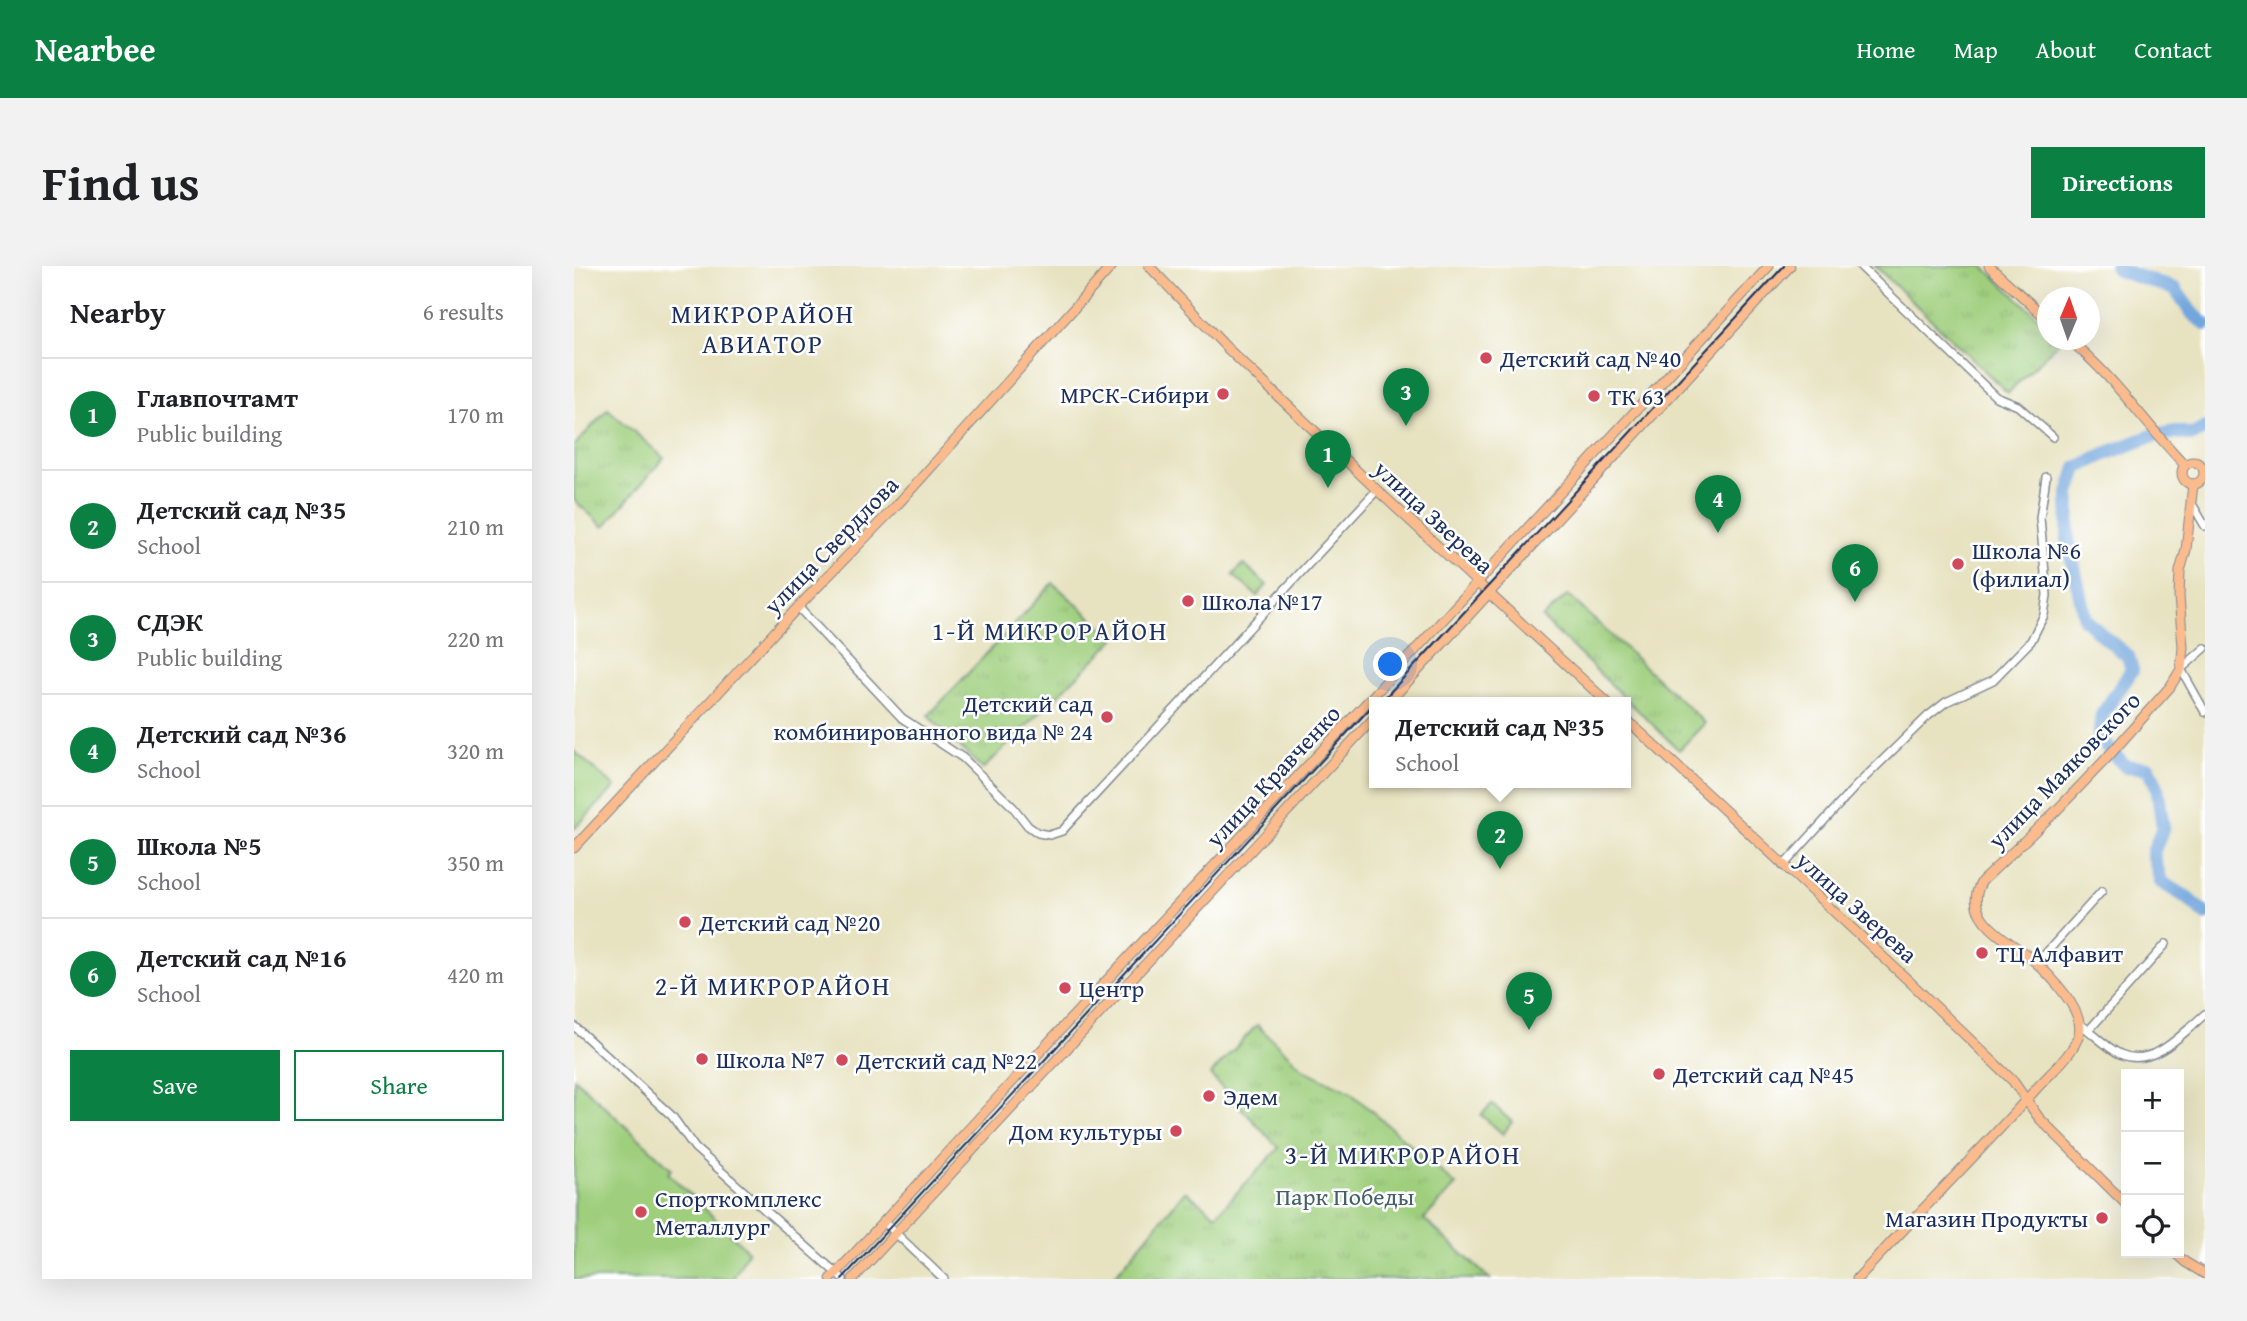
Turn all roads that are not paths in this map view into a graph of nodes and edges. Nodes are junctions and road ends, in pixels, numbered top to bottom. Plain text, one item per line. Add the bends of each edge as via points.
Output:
1 (1112, 266) edge
2 (1149, 266) edge
3 (1769, 266) edge
4 (1790, 266) edge
5 (1860, 266) edge
6 (1989, 266) edge
7 (2037, 310) edge
8 (1697, 343) junction
9 (2081, 350) edge
10 (1710, 354) junction
11 (1665, 378) junction
12 (1678, 388) junction
13 (2053, 437) dead end
14 (2185, 465) junction
15 (2204, 472) edge
16 (2046, 477) dead end
17 (2193, 484) junction
18 (1377, 491) junction
19 (2190, 501) junction
20 (2205, 526) edge
21 (1529, 527) junction
22 (1541, 537) junction
23 (1477, 583) junction
24 (1489, 594) junction
25 (798, 607) junction
26 (2205, 648) edge
27 (1412, 653) junction
28 (1424, 663) junction
29 (2181, 669) junction
30 (1377, 697) edge
31 (1393, 697) edge
32 (1601, 697) edge
33 (1369, 705) edge
34 (2205, 712) edge
35 (1349, 723) junction
36 (1369, 723) edge
37 (1631, 724) edge
38 (1360, 733) junction
39 (1314, 760) junction
40 (1325, 771) junction
41 (1277, 799) junction
42 (1289, 809) junction
43 (1242, 836) junction
44 (574, 848) edge
45 (1254, 848) junction
46 (1783, 866) junction
47 (1208, 873) junction
48 (1220, 884) junction
49 (2102, 891) dead end
50 (2166, 944) dead end
51 (2037, 963) junction
52 (2205, 1014) edge
53 (574, 1026) edge
54 (2084, 1027) junction
55 (1002, 1094) junction
56 (2026, 1100) junction
57 (1014, 1105) junction
58 (2121, 1199) edge
59 (884, 1222) junction
60 (895, 1234) junction
61 (2181, 1258) edge
62 (2205, 1273) edge
63 (836, 1277) edge
64 (853, 1279) edge
65 (944, 1279) edge
66 (1857, 1279) edge

1 - 25 main road, улица Свердлова via 897,505
2 - 18 main road, улица Зверева via 1227,348
3 - 8 main road, улица Кравченко
4 - 10 main road
5 - 13 street via 1996,397 2018,406
6 - 7 main road
8 - 10 street
8 - 11 main road, улица Кравченко
9 - 14 main road via 2102,368
10 - 12 main road
11 - 12 street
11 - 21 main road, улица Кравченко
12 - 22 main road
14 - 15 main road via 2195,462
14 - 17 main road via 2182,475
15 - 17 main road
16 - 46 street via 2040,518 2047,595 2044,615 2031,641 1993,680 1946,702 1928,716
17 - 19 main road
18 - 23 main road, улица Зверева
18 - 25 street via 1062,831 1051,835 1028,826 963,758 902,718
19 - 20 street
19 - 29 main road via 2180,571
21 - 22 street
21 - 23 main road, улица Кравченко
22 - 24 main road
23 - 24 main road, улица Зверева
23 - 27 main road, улица Кравченко
24 - 28 main road
24 - 32 main road, улица Зверева
25 - 44 main road, улица Свердлова
26 - 29 street
27 - 28 street
27 - 30 main road, улица Кравченко
28 - 31 main road
29 - 34 street
29 - 51 main road, улица Маяковского via 2105,760 1982,881 1975,897 1985,922
33 - 35 main road, улица Кравченко
35 - 38 street
35 - 39 main road, улица Кравченко
36 - 38 main road, улица Кравченко
37 - 46 main road, улица Зверева
38 - 40 main road, улица Кравченко
39 - 40 street
39 - 41 main road, улица Кравченко
40 - 42 main road, улица Кравченко
41 - 42 street
41 - 43 main road, улица Кравченко
42 - 45 main road, улица Кравченко
43 - 45 street
43 - 47 main road, улица Кравченко
45 - 48 main road, улица Кравченко
46 - 56 main road, улица Зверева via 2013,1080
47 - 48 street
47 - 55 main road, улица Кравченко
48 - 57 main road, улица Кравченко
49 - 51 street
50 - 54 street
51 - 54 main road via 2069,1000
52 - 54 street via 2170,1045 2132,1058
53 - 63 street via 672,1116 695,1148
54 - 56 main road via 2070,1051
55 - 57 street
55 - 59 main road, улица Кравченко
56 - 58 main road, улица Зверева
56 - 66 main road
57 - 60 main road, улица Кравченко
59 - 60 street
59 - 63 main road, улица Кравченко
60 - 64 main road, улица Кравченко
60 - 65 street
61 - 62 main road

